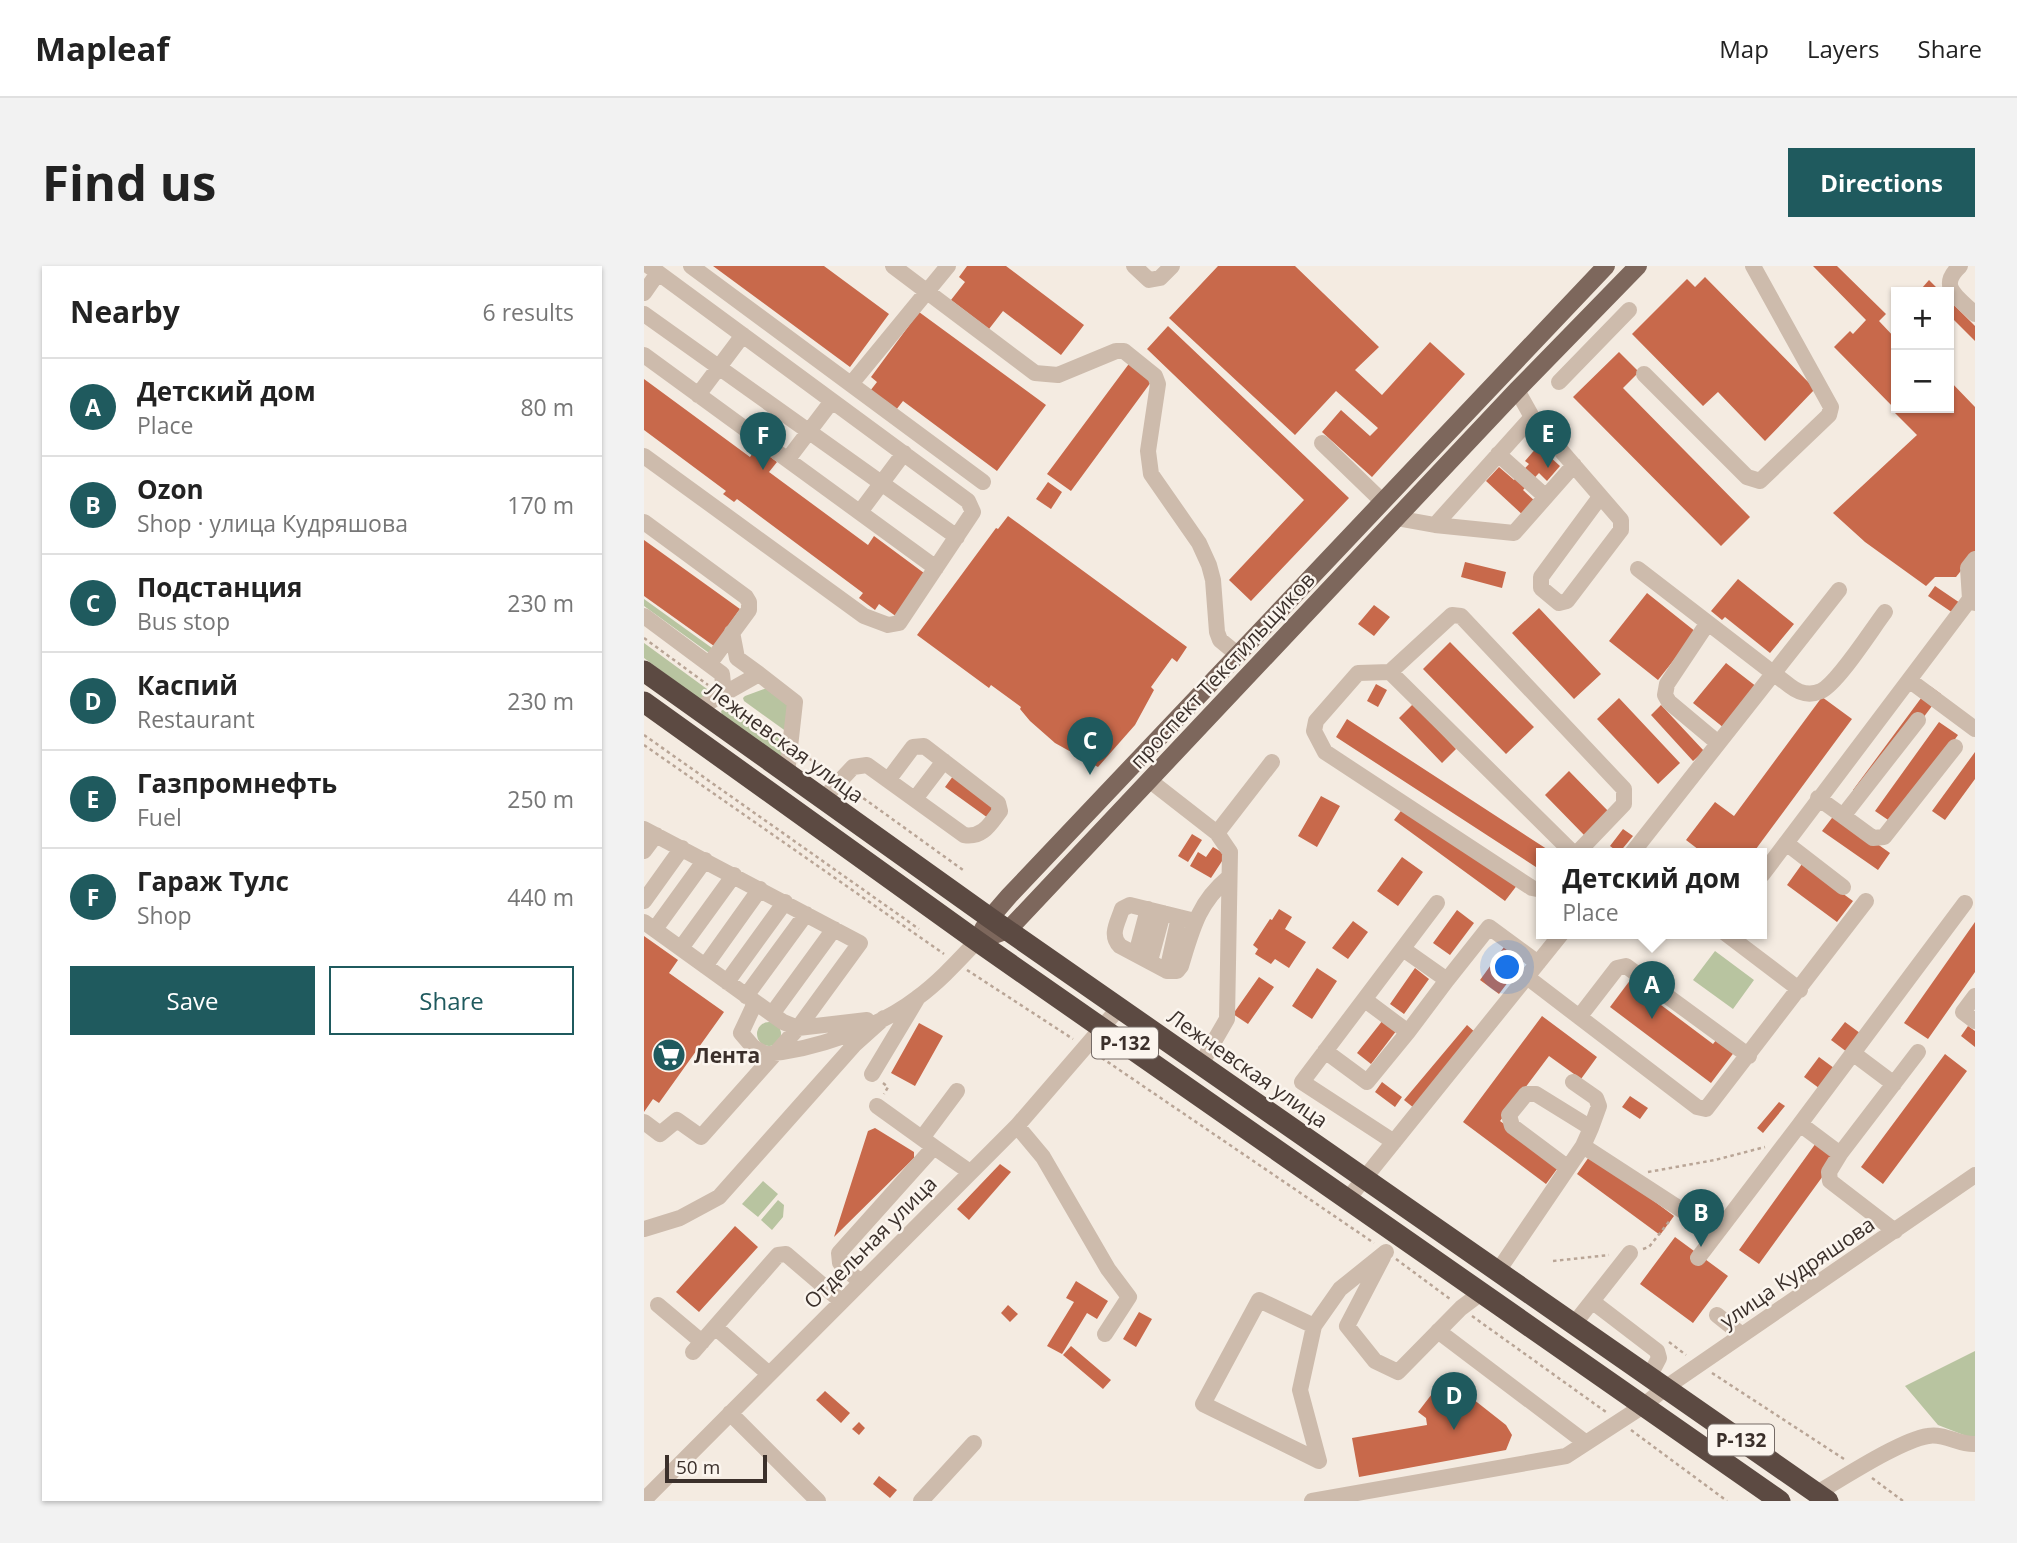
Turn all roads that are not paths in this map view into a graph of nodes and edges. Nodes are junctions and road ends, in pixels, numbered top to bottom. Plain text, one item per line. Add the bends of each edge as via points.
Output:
1 (691, 266) edge
2 (893, 266) edge
3 (948, 266) edge
4 (1134, 266) edge
5 (1172, 266) edge
6 (1606, 266) edge
7 (1638, 266) edge
8 (1753, 266) edge
9 (1960, 266) edge
10 (654, 270) edge
11 (929, 292) junction
12 (644, 293) edge
13 (1629, 310) dead end
14 (644, 314) edge
15 (1975, 314) edge
16 (1584, 321) junction
17 (743, 335) junction
18 (1602, 338) junction
19 (644, 355) edge
20 (719, 367) junction
21 (1644, 374) dead end
22 (1559, 382) dead end
23 (851, 384) junction
24 (1517, 390) junction
25 (698, 395) junction
26 (832, 401) junction
27 (1531, 417) junction
28 (808, 431) junction
29 (1322, 443) dead end
30 (904, 453) junction
31 (1498, 454) junction
32 (644, 456) edge
33 (788, 459) junction
34 (1574, 465) junction
35 (983, 482) dead end
36 (881, 484) junction
37 (1546, 497) junction
38 (1600, 497) junction
39 (1383, 502) junction
40 (860, 512) junction
41 (1396, 519) junction
42 (644, 522) edge
43 (1435, 524) junction
44 (957, 537) junction
45 (1975, 559) edge
46 (936, 568) junction
47 (1638, 569) dead end
48 (1839, 590) dead end
49 (1973, 601) edge
50 (1885, 612) dead end
51 (644, 616) edge
52 (1707, 624) junction
53 (732, 632) junction
54 (1237, 654) junction
55 (710, 663) junction
56 (644, 671) edge
57 (1390, 672) junction
58 (759, 674) junction
59 (1773, 674) junction
60 (1909, 680) junction
61 (724, 693) junction
62 (644, 702) edge
63 (697, 709) junction
64 (1918, 719) dead end
65 (1975, 729) edge
66 (1718, 743) junction
67 (1955, 747) dead end
68 (944, 761) junction
69 (1272, 762) dead end
70 (787, 774) junction
71 (889, 779) junction
72 (1149, 780) junction
73 (1818, 798) junction
74 (823, 799) junction
75 (915, 799) junction
76 (1843, 817) junction
77 (650, 832) edge
78 (1217, 833) junction
79 (1786, 843) junction
80 (682, 848) junction
81 (1570, 848) edge
82 (1580, 848) edge
83 (1636, 848) edge
84 (644, 850) edge
85 (705, 860) junction
86 (1767, 868) edge
87 (734, 875) junction
88 (1228, 878) junction
89 (1843, 887) dead end
90 (760, 889) junction
91 (1536, 889) edge
92 (644, 901) edge
93 (1866, 901) dead end
94 (785, 902) junction
95 (1437, 903) dead end
96 (1965, 903) dead end
97 (806, 914) junction
98 (1171, 915) junction
99 (989, 918) junction
100 (649, 926) edge
101 (834, 929) junction
102 (1008, 930) junction
103 (1557, 939) edge
104 (1733, 939) edge
105 (977, 941) junction
106 (681, 948) junction
107 (1403, 949) junction
108 (1143, 958) junction
109 (1538, 962) junction
110 (705, 966) junction
111 (1527, 977) junction
112 (1447, 980) junction
113 (727, 982) junction
114 (1800, 990) junction
115 (1975, 996) edge
116 (750, 999) junction
117 (917, 999) junction
118 (1365, 1000) junction
119 (1119, 1008) junction
120 (772, 1014) junction
121 (1580, 1016) junction
122 (884, 1018) junction
123 (1975, 1021) edge
124 (798, 1028) junction
125 (1103, 1028) junction
126 (1408, 1032) junction
127 (1325, 1051) junction
128 (1918, 1052) dead end
129 (776, 1053) junction
130 (1854, 1054) junction
131 (1749, 1056) junction
132 (1201, 1064) junction
133 (872, 1074) road end
134 (1573, 1082) dead end
135 (1894, 1084) junction
136 (957, 1091) dead end
137 (877, 1106) road end
138 (644, 1122) edge
139 (1800, 1124) junction
140 (1017, 1126) junction
141 (1591, 1128) junction
142 (1394, 1142) junction
143 (928, 1143) junction
144 (1583, 1146) junction
145 (1840, 1154) junction
146 (1568, 1168) junction
147 (970, 1172) junction
148 (1975, 1175) edge
149 (1364, 1179) junction
150 (1347, 1200) junction
151 (644, 1229) edge
152 (1895, 1231) junction
153 (1717, 1233) junction
154 (1392, 1243) junction
155 (1630, 1253) dead end
156 (1698, 1258) dead end
157 (1498, 1271) junction
158 (860, 1282) junction
159 (1481, 1293) junction
160 (841, 1301) junction
161 (1593, 1302) junction
162 (658, 1305) dead end
163 (1717, 1315) dead end
164 (1574, 1324) junction
165 (1314, 1326) junction
166 (715, 1327) junction
167 (1438, 1331) junction
168 (1105, 1334) dead end
169 (1742, 1335) junction
170 (769, 1374) junction
171 (1657, 1382) junction
172 (1643, 1406) junction
173 (730, 1413) junction
174 (975, 1443) dead end
175 (1586, 1443) junction
176 (1975, 1444) edge
177 (1822, 1497) edge
178 (644, 1500) edge
179 (818, 1501) edge
180 (920, 1501) edge
181 (1312, 1501) edge
182 (1780, 1501) edge

1 - 23 street
2 - 11 street
3 - 11 street
4 - 5 street via 1149,279 1160,278
6 - 39 main road, проспект Текстильщиков
7 - 16 main road, проспект Текстильщиков
8 - 21 street via 1831,407 1829,415 1760,481 1747,477
9 - 15 street via 1948,281
10 - 12 street
10 - 17 street
11 - 23 street
11 - 54 street via 1035,373 1058,375 1124,351 1155,376 1158,384 1148,451 1151,474 1199,543 1213,580 1217,632
13 - 18 street
14 - 20 street
16 - 18 street
16 - 24 main road, проспект Текстильщиков
17 - 20 street
17 - 26 street
18 - 22 street
19 - 25 street
20 - 25 street
20 - 28 street
23 - 35 street
24 - 27 street
24 - 41 main road, проспект Текстильщиков
25 - 33 street
26 - 28 street
26 - 30 street
27 - 31 street
27 - 34 street
28 - 33 street
28 - 36 street
29 - 39 street
30 - 36 street
30 - 44 street via 971,505 973,512
31 - 37 street
31 - 43 street
32 - 46 street via 864,616 888,625 899,623
33 - 40 street
34 - 37 street
34 - 38 street
36 - 40 street
36 - 44 street
37 - 43 street via 1514,533
38 - 38 street via 1541,577 1541,588 1559,603 1567,601 1621,530 1621,520
39 - 54 main road, проспект Текстильщиков
40 - 46 street
41 - 43 street
41 - 72 main road, проспект Текстильщиков
42 - 53 street via 746,597 749,610
44 - 46 street
45 - 49 street via 1968,568
47 - 52 street
48 - 59 street
49 - 60 street
50 - 59 street via 1821,691 1799,692
51 - 55 street
52 - 59 street
52 - 66 street via 1667,684 1665,695
53 - 55 street
53 - 58 street via 737,658
54 - 99 main road, проспект Текстильщиков
55 - 61 street via 722,674
56 - 63 highway, Лежневская улица / Р-132
57 - 81 street
57 - 82 street via 1452,615 1461,616 1624,789 1624,804
57 - 91 street via 1358,673 1316,721 1318,743 1325,752
58 - 61 street
58 - 70 street via 795,702
59 - 66 street
60 - 65 street
60 - 73 street
61 - 63 street
62 - 105 highway, Р-132
63 - 70 highway, Лежневская улица / Р-132
64 - 76 street
66 - 83 street
67 - 76 street via 1884,836 1873,838
68 - 71 street via 924,746 913,747
68 - 75 street
68 - 75 street via 998,803 1000,811 983,832 970,836
69 - 78 street
70 - 74 highway, Лежневская улица / Р-132
71 - 74 street via 867,765 853,767
71 - 75 street
72 - 78 street
72 - 102 main road, проспект Текстильщиков
73 - 76 street
73 - 79 street
74 - 99 highway, Лежневская улица / Р-132
77 - 80 street
77 - 84 street
78 - 88 street via 1230,852
79 - 86 street
79 - 89 street
80 - 85 street
80 - 92 street
85 - 87 street
85 - 100 street
87 - 90 street
87 - 106 street
88 - 98 street via 1203,904
88 - 132 street via 1227,1019
90 - 94 street
90 - 110 street
93 - 114 street
94 - 97 street
94 - 113 street
95 - 107 street
96 - 130 street
97 - 101 street
97 - 116 street
98 - 108 street
98 - 108 street via 1167,971
98 - 108 street via 1130,905 1122,909 1115,942
99 - 102 highway, Лежневская улица / Р-132
99 - 105 main road, проспект Текстильщиков
100 - 106 street
101 - 120 street
101 - 124 street via 860,943
102 - 105 main road, проспект Текстильщиков
102 - 119 highway, Лежневская улица / Р-132
103 - 109 street
104 - 114 street
105 - 117 street
105 - 125 highway, Р-132
106 - 110 street
107 - 112 street
107 - 118 street
109 - 111 street
109 - 112 street via 1489,927
110 - 113 street
111 - 121 street
111 - 142 street
112 - 126 street
113 - 116 street
114 - 131 street
115 - 123 street via 1963,1012
116 - 120 street
116 - 129 street via 741,1033 765,1054
117 - 122 street
117 - 133 street
118 - 126 street
118 - 127 street
119 - 125 street, Отдельная улица
119 - 132 highway, Лежневская улица / Р-132
120 - 124 street
121 - 131 street via 1617,968 1626,966
121 - 131 street via 1700,1109 1709,1108
122 - 124 street
122 - 129 street via 832,1040
122 - 151 street via 855,1044 719,1197 680,1218
124 - 129 street
125 - 140 street, Отдельная улица
125 - 150 highway, Р-132
126 - 127 street via 1367,1082
127 - 142 street via 1302,1082
128 - 135 street
129 - 138 street via 701,1137 677,1120 660,1134
130 - 135 street
130 - 139 street
132 - 149 highway, Лежневская улица / Р-132
134 - 141 street via 1600,1106
135 - 145 street
136 - 143 street
137 - 143 street
139 - 145 street
139 - 153 street
140 - 147 street, Отдельная улица
140 - 168 street via 1044,1157 1129,1297
141 - 144 street
141 - 146 street via 1536,1094 1526,1094 1509,1115 1512,1126
142 - 149 street
143 - 147 street
143 - 158 street via 839,1253 840,1263
144 - 146 street
144 - 153 street
145 - 152 street via 1829,1172 1830,1181
146 - 157 street
147 - 158 street, Отдельная улица
148 - 152 street, улица Кудряшова
149 - 150 street
149 - 157 highway, Лежневская улица / Р-132
150 - 154 highway, Р-132
152 - 169 street, улица Кудряшова
153 - 156 street
154 - 159 highway, Р-132
154 - 165 street via 1340,1289
154 - 167 street via 1347,1326 1376,1361 1398,1372
155 - 161 street
157 - 164 highway, Лежневская улица / Р-132
158 - 160 street, Отдельная улица
159 - 167 street
159 - 172 highway, Р-132
160 - 166 street via 786,1254 778,1255
160 - 170 street, Отдельная улица
161 - 164 street
161 - 171 street via 1657,1351
162 - 166 street via 698,1347
163 - 169 street
164 - 171 highway, Лежневская улица / Р-132
165 - 165 street via 1300,1390 1319,1461 1203,1404 1259,1300
166 - 170 street
167 - 175 street
169 - 171 street, улица Кудряшова via 1699,1364
170 - 173 street, Отдельная улица
171 - 172 street, улица Кудряшова
171 - 177 highway, Лежневская улица / Р-132
172 - 175 street, улица Кудряшова
172 - 182 highway, Р-132
173 - 178 street, Отдельная улица
173 - 179 street
174 - 180 street
175 - 181 street, улица Кудряшова via 1566,1456
176 - 177 street via 1927,1436 1860,1469

